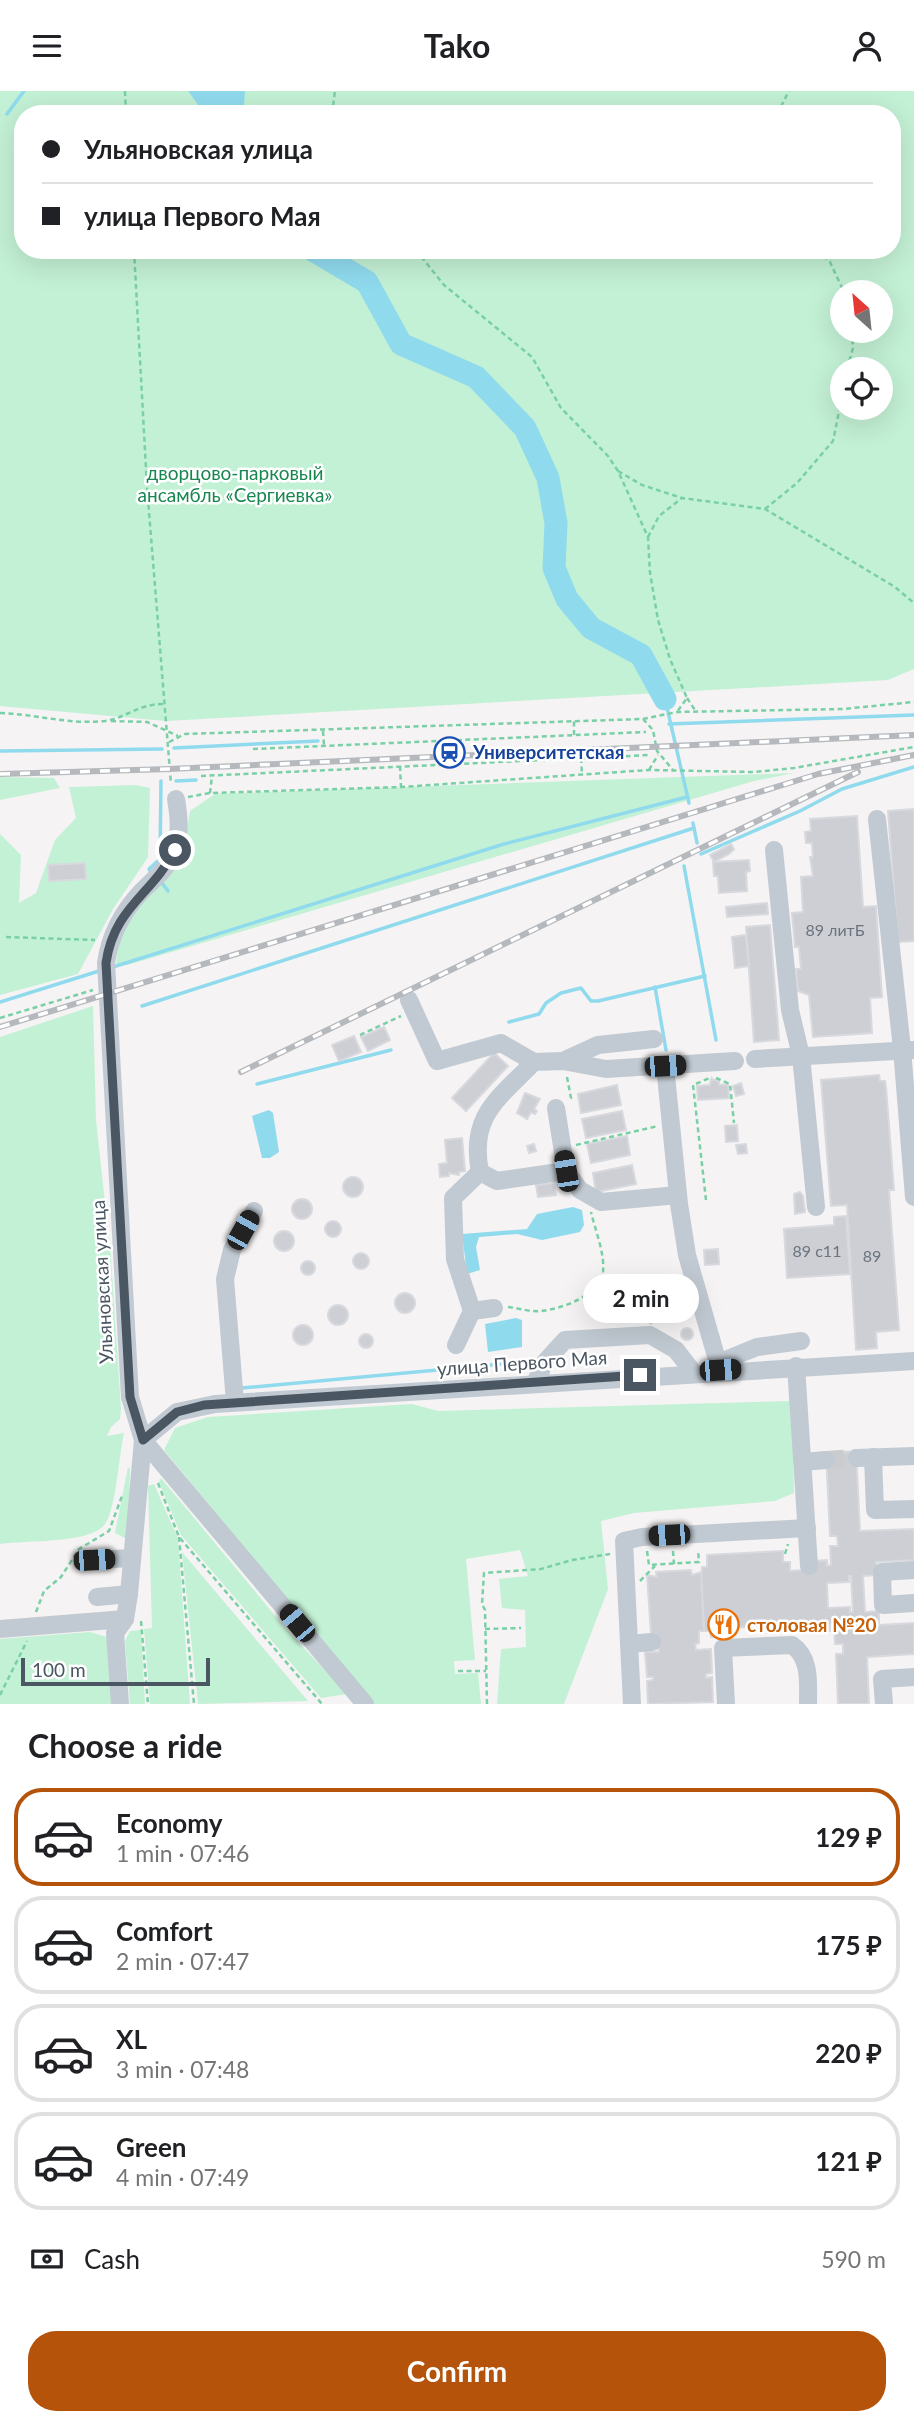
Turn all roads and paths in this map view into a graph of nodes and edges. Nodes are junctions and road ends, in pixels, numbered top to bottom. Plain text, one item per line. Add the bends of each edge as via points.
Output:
1 (135, 259) edge
2 (423, 259) edge
3 (827, 259) edge
4 (838, 280) edge
5 (837, 420) edge
6 (618, 471) junction
7 (682, 498) junction
8 (765, 509) junction
9 (648, 537) junction
10 (914, 603) edge
11 (687, 698) junction
12 (914, 702) edge
13 (163, 705) junction
14 (696, 711) junction
15 (677, 712) junction
16 (0, 713) edge
17 (108, 720) junction
18 (644, 720) junction
19 (574, 721) junction
20 (167, 730) junction
21 (323, 731) junction
22 (646, 732) dead end
23 (574, 735) junction
24 (178, 736) junction
25 (169, 743) junction
26 (324, 746) junction
27 (914, 747) edge
28 (253, 749) dead end
29 (659, 754) junction
30 (650, 755) dead end
31 (581, 758) junction
32 (400, 766) junction
33 (649, 770) junction
34 (675, 771) junction
35 (582, 774) junction
36 (212, 775) junction
37 (201, 776) dead end
38 (401, 787) junction
39 (210, 793) junction
40 (176, 799) junction
41 (877, 819) dead end
42 (774, 850) dead end
43 (6, 937) dead end
44 (109, 940) junction
45 (106, 986) junction
46 (411, 1005) joint
47 (0, 1019) edge
48 (360, 1035) dead end
49 (908, 1049) edge
50 (801, 1056) junction
51 (755, 1059) dead end
52 (563, 1061) junction
53 (735, 1061) dead end
54 (534, 1062) junction
55 (658, 1066) junction
56 (712, 1070) junction
57 (567, 1079) dead end
58 (569, 1088) dead end
59 (556, 1108) dead end
60 (734, 1123) dead end
61 (670, 1125) junction
62 (562, 1148) junction
63 (566, 1171) junction
64 (480, 1173) junction
65 (678, 1195) junction
66 (914, 1197) edge
67 (590, 1199) junction
68 (706, 1200) dead end
69 (816, 1207) dead end
70 (254, 1211) dead end
71 (494, 1308) joint
72 (472, 1311) junction
73 (801, 1341) dead end
74 (456, 1345) dead end
75 (914, 1361) edge
76 (796, 1366) junction
77 (719, 1367) junction
78 (693, 1372) junction
79 (535, 1383) junction
80 (234, 1402) junction
81 (143, 1440) junction
82 (914, 1456) edge
83 (826, 1460) tunnel mouth
84 (803, 1462) junction
85 (155, 1474) dead end
86 (124, 1492) dead end
87 (914, 1509) edge
88 (807, 1532) junction
89 (179, 1537) junction
90 (697, 1543) dead end
91 (672, 1544) dead end
92 (632, 1549) junction
93 (785, 1554) dead end
94 (131, 1558) junction
95 (94, 1560) dead end
96 (674, 1564) junction
97 (655, 1565) junction
98 (809, 1566) dead end
99 (914, 1570) edge
100 (637, 1587) dead end
101 (129, 1594) junction
102 (97, 1597) dead end
103 (914, 1603) edge
104 (125, 1619) junction
105 (33, 1627) junction
106 (521, 1627) dead end
107 (0, 1629) edge
108 (485, 1629) junction
109 (652, 1642) dead end
110 (629, 1644) junction
111 (458, 1671) dead end
112 (486, 1671) junction
113 (914, 1677) edge
114 (0, 1695) edge
115 (120, 1704) edge
116 (148, 1704) edge
117 (194, 1704) edge
118 (322, 1704) edge
119 (365, 1704) edge
120 (487, 1704) edge
121 (632, 1704) edge
122 (726, 1704) edge
123 (808, 1704) edge
124 (884, 1704) edge

1 - 13 path
2 - 6 path via 444,285 532,357 561,408
3 - 4 path
5 - 8 path via 833,441 797,483
6 - 7 path via 642,485
6 - 9 path
7 - 8 path
7 - 9 path via 659,516
8 - 10 path
9 - 11 path via 658,620
11 - 14 path
11 - 15 path
12 - 14 path via 843,709
13 - 17 path via 146,704
13 - 20 path
14 - 15 path
15 - 18 path
16 - 17 path
17 - 20 path via 147,722
18 - 19 path
18 - 29 path
19 - 21 path
19 - 23 path
20 - 24 path
20 - 25 path
21 - 24 path
21 - 26 path
22 - 23 path
23 - 26 path
24 - 25 path
25 - 40 path via 170,783
26 - 28 path
27 - 34 path via 794,768
29 - 33 path
29 - 34 path
30 - 31 path
31 - 32 path
31 - 35 path
32 - 36 path
32 - 38 path
33 - 34 path
33 - 35 path
35 - 38 path
36 - 37 path
36 - 39 path
38 - 39 path
39 - 40 path
40 - 44 street, Ульяновская улица via 175,850
41 - 49 street
42 - 50 street via 790,1010
43 - 44 path
44 - 45 street, Ульяновская улица
45 - 47 path
45 - 81 street, Ульяновская улица via 130,1397
46 - 48 path
46 - 54 street via 437,1061 501,1043
49 - 50 street
49 - 66 street
50 - 51 street
50 - 69 street
52 - 54 street
52 - 55 street via 607,1069
52 - 55 street via 598,1045 647,1040
53 - 56 street
54 - 64 street via 485,1112 477,1138
55 - 56 street
55 - 61 street
56 - 60 path via 730,1084
56 - 68 path via 693,1085
57 - 58 path
59 - 62 street
61 - 62 path
61 - 65 street
62 - 63 street
63 - 64 street via 497,1181
63 - 67 street
64 - 72 street via 453,1198 455,1259
65 - 67 street via 611,1203
65 - 77 street via 687,1255
67 - 71 path via 603,1265 598,1284 588,1294 554,1309
70 - 80 street via 232,1250 225,1279
71 - 72 street
72 - 74 street
73 - 77 street via 757,1347
75 - 76 street, улица Первого Мая
76 - 77 street, улица Первого Мая
76 - 84 street
77 - 78 street, улица Первого Мая
78 - 79 street, улица Первого Мая
78 - 79 street via 676,1350 650,1335 577,1339 565,1340 545,1362
79 - 80 street, улица Первого Мая
80 - 81 street, улица Первого Мая via 177,1412
81 - 94 street
81 - 119 street, Ульяновская улица
82 - 87 street via 865,1458 875,1510
83 - 84 street
84 - 88 street
85 - 89 path
86 - 105 path via 109,1531 79,1549 61,1577 44,1591
88 - 92 street via 624,1541
88 - 93 path via 788,1538
88 - 98 street
89 - 117 path
89 - 118 path
90 - 96 path via 699,1562
91 - 96 path
92 - 97 path via 647,1546 649,1565
92 - 108 path via 541,1569 484,1573
92 - 110 street
94 - 95 street
94 - 101 street
96 - 97 path
97 - 100 path
99 - 103 street via 882,1571 883,1605
101 - 102 street
101 - 104 street
104 - 105 street
104 - 115 street via 114,1633
104 - 116 path via 143,1622
105 - 107 street
105 - 114 path
106 - 108 path
108 - 112 path
109 - 110 street
110 - 121 street
111 - 112 path
112 - 120 path
113 - 124 street via 883,1679
122 - 123 street via 723,1648 792,1644 808,1667

